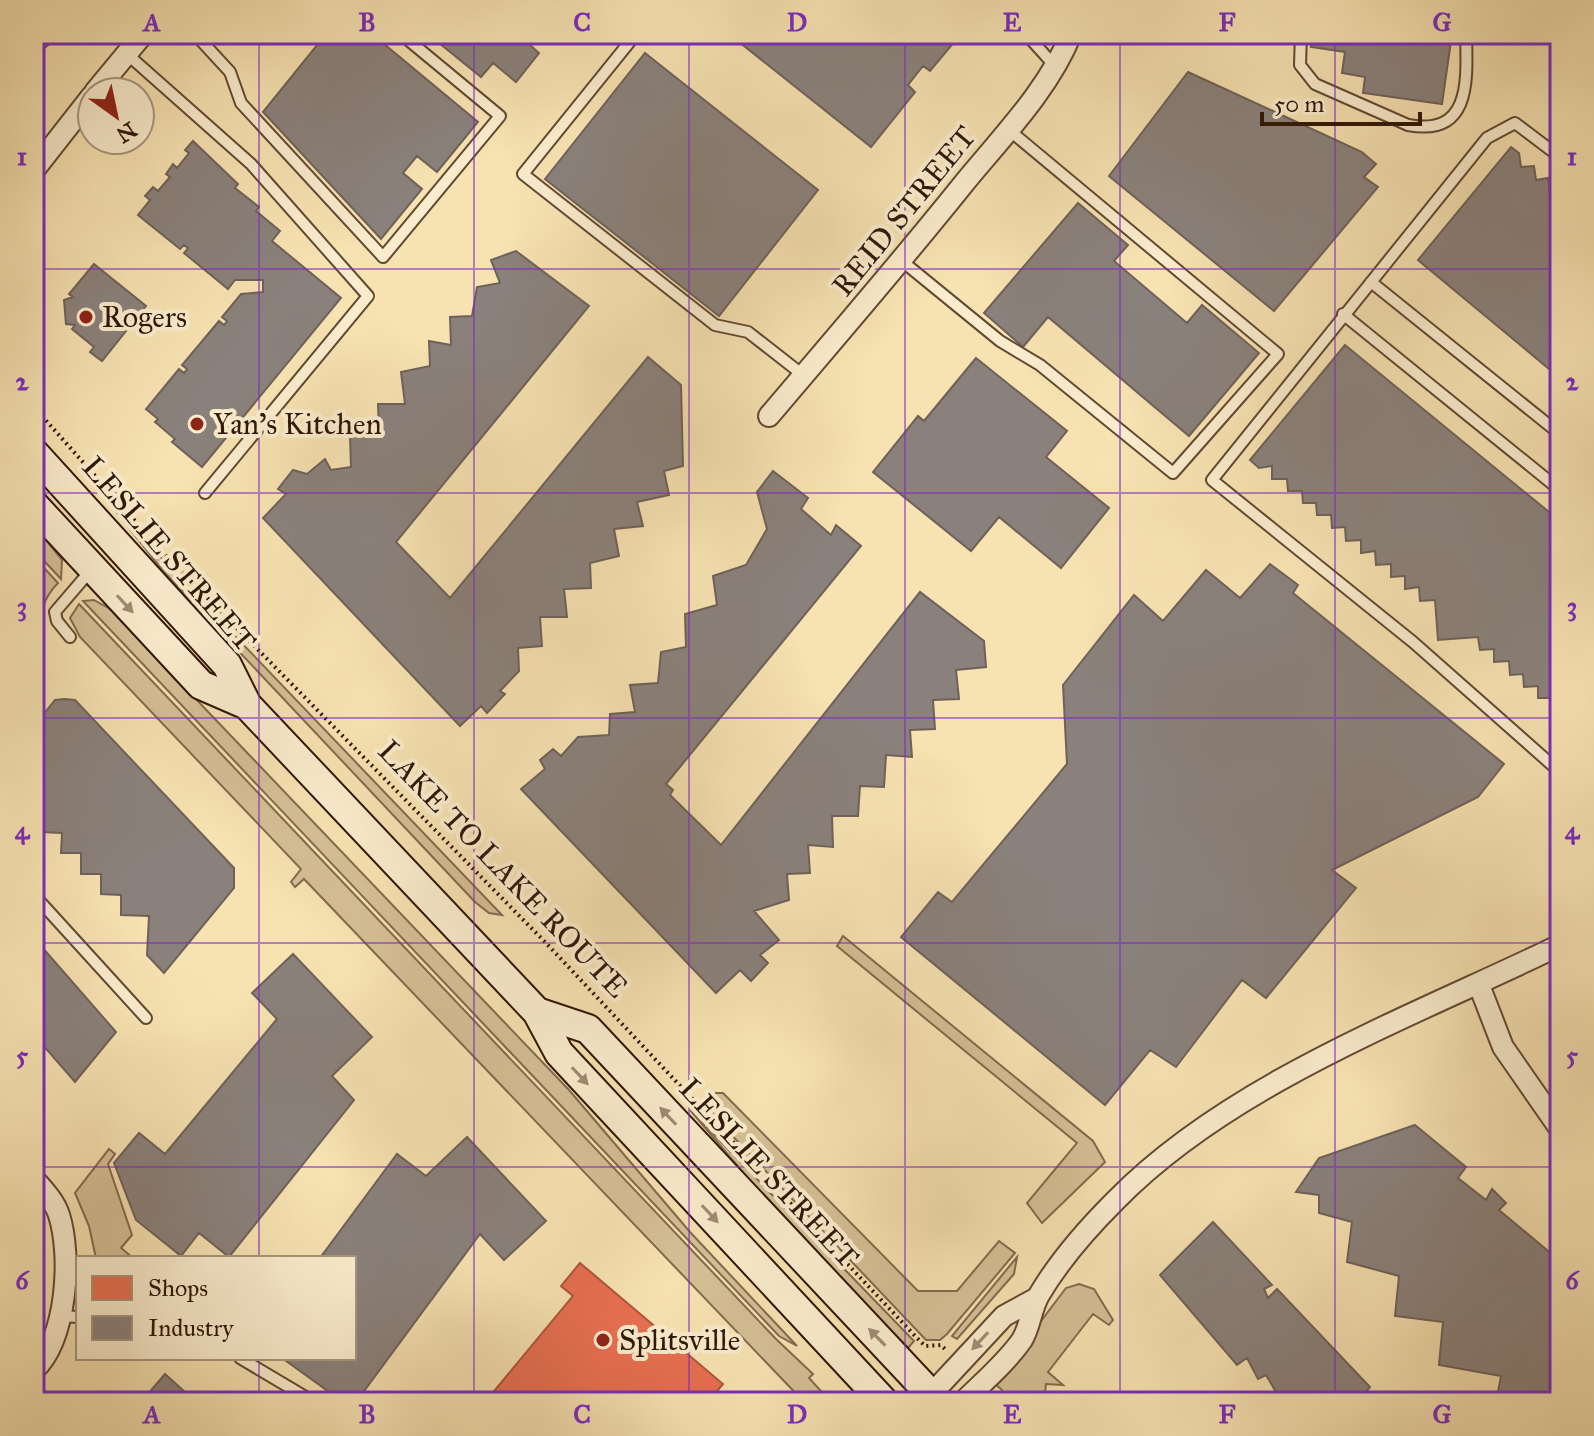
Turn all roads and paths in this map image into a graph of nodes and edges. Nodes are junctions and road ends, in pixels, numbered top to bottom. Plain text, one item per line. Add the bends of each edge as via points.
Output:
1 (143, 34) edge
2 (195, 34) edge
3 (401, 34) edge
4 (636, 34) edge
5 (1026, 34) edge
6 (1071, 34) edge
7 (1301, 34) edge
8 (1466, 34) edge
9 (127, 54) junction
10 (1054, 65) junction
11 (109, 76) edge
12 (76, 117) edge
13 (1009, 130) junction
14 (1560, 157) edge
15 (34, 170) edge
16 (902, 261) junction
17 (1371, 282) junction
18 (1343, 314) junction
19 (803, 375) junction
20 (34, 407) edge
21 (769, 416) dead end
22 (1560, 434) edge
23 (34, 453) edge
24 (1560, 490) edge
25 (205, 493) dead end
26 (34, 505) edge
27 (92, 568) junction
28 (70, 637) dead end
29 (247, 705) junction
30 (1560, 772) edge
31 (34, 895) edge
32 (1560, 945) edge
33 (1479, 985) junction
34 (537, 1012) junction
35 (146, 1018) dead end
36 (1560, 1129) edge
37 (34, 1179) edge
38 (72, 1260) edge
39 (1037, 1298) junction
40 (69, 1317) edge
41 (945, 1349) dead end
42 (243, 1360) edge
43 (34, 1370) edge
44 (931, 1399) edge
45 (314, 1402) edge
46 (884, 1402) edge
47 (963, 1402) edge

1 - 9 street
2 - 3 lane via 230,72 241,103 383,257 500,116
4 - 19 lane via 523,174 715,325 748,332
5 - 10 lane
6 - 10 street, REID STREET
7 - 8 lane via 1300,65 1315,84 1425,129 1454,117 1463,100
9 - 11 street
9 - 25 lane via 251,164 368,296
10 - 13 street, REID STREET
12 - 15 street
13 - 16 street, REID STREET
13 - 16 lane via 1278,354 1173,473
14 - 17 lane via 1515,123 1487,138
16 - 19 street, REID STREET
17 - 18 lane
17 - 22 lane
18 - 24 lane
18 - 30 lane via 1212,480 1413,642
19 - 21 street, REID STREET
20 - 41 path, LAKE TO LAKE ROUTE via 167,557 557,954 917,1338 925,1346
23 - 29 main road, LESLIE STREET via 227,665
26 - 27 main road, LESLIE STREET
27 - 28 lane via 55,612
27 -> 29 main road, LESLIE STREET via 201,685
29 - 34 main road, LESLIE STREET
31 - 35 lane
32 - 33 street
33 - 36 street via 1503,1047
33 - 39 street via 1332,1054 1233,1108 1116,1199
44 -> 34 main road, LESLIE STREET via 588,1029
34 -> 46 main road, LESLIE STREET via 559,1053
37 - 38 street via 59,1213
38 - 40 street
39 -> 44 street via 1004,1316
39 - 47 street via 1022,1339
40 - 43 street
42 - 45 lane

